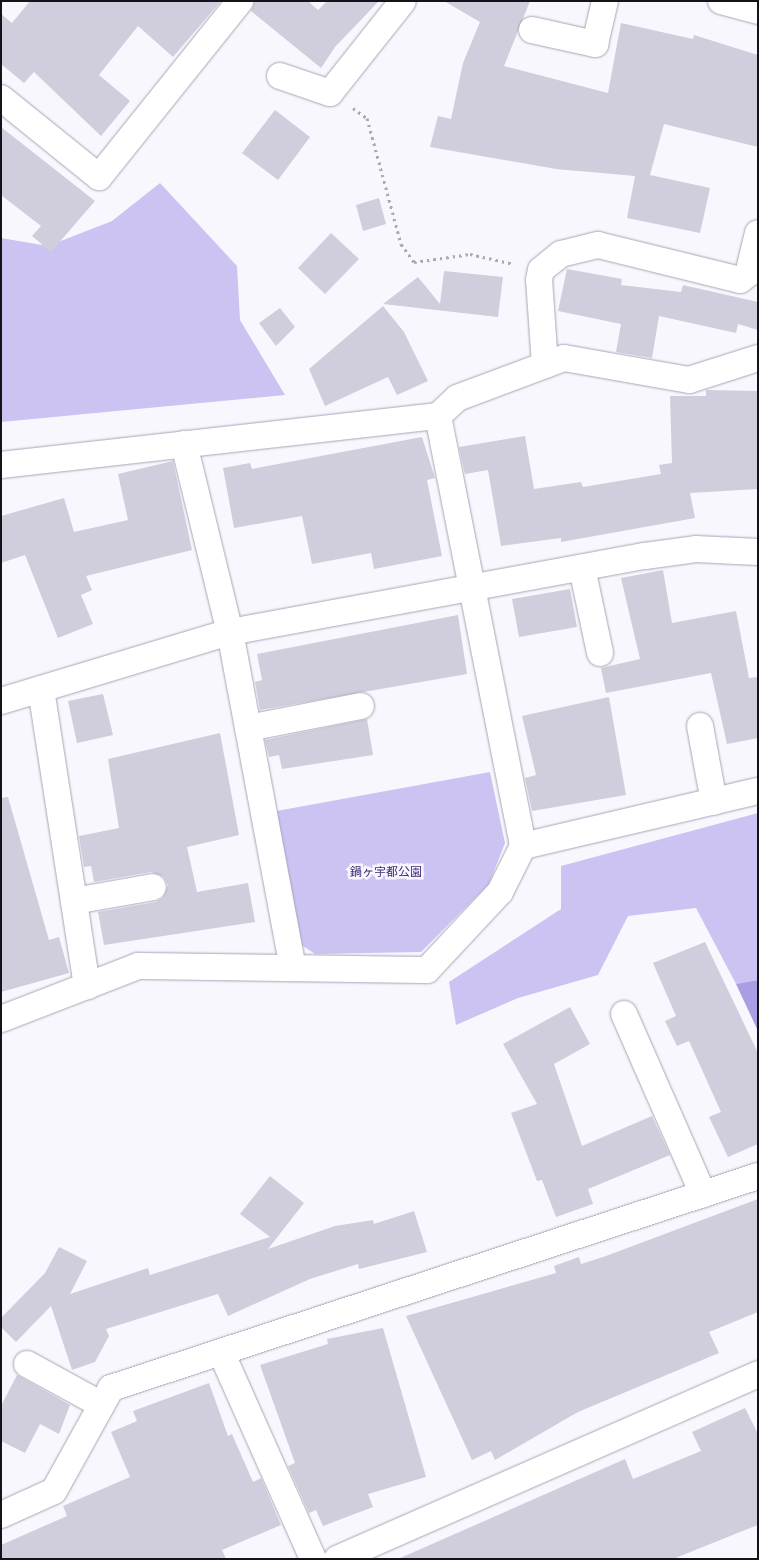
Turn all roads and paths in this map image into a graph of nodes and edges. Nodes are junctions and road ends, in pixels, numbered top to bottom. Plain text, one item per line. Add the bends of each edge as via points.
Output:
1 (240, 1) edge
2 (403, 1) edge
3 (605, 1) edge
4 (721, 1) edge
5 (758, 11) edge
6 (532, 30) dead end
7 (280, 76) dead end
8 (330, 92) junction
9 (1, 98) edge
10 (758, 233) edge
11 (542, 270) junction
12 (758, 358) edge
13 (545, 365) junction
14 (438, 416) junction
15 (184, 444) junction
16 (1, 465) edge
17 (758, 552) edge
18 (582, 568) junction
19 (472, 588) junction
20 (230, 632) junction
21 (600, 653) dead end
22 (41, 689) junction
23 (1, 701) edge
24 (361, 706) dead end
25 (700, 726) dead end
26 (248, 728) junction
27 (758, 791) edge
28 (714, 802) junction
29 (523, 846) junction
30 (153, 888) dead end
31 (74, 902) junction
32 (293, 968) junction
33 (88, 986) junction
34 (624, 1014) dead end
35 (1, 1019) edge
36 (758, 1176) edge
37 (703, 1194) junction
38 (221, 1352) junction
39 (27, 1364) dead end
40 (758, 1374) edge
41 (102, 1405) junction
42 (1, 1515) edge
43 (313, 1559) edge
44 (337, 1559) edge

1 - 9 street via 99,177
2 - 8 street
3 - 6 street via 595,44
4 - 5 street
7 - 8 street
8 - 11 path via 367,118 401,244 414,262 470,254
10 - 11 street via 748,274 740,280 598,245 560,254
11 - 13 street
12 - 13 street via 689,380 564,358
13 - 14 street via 457,398
14 - 15 street
14 - 19 street
15 - 16 street
15 - 20 street
17 - 18 street via 696,549
18 - 19 street
18 - 21 street
19 - 20 street
19 - 29 street
20 - 22 street
20 - 26 street
22 - 23 street
22 - 31 street
24 - 26 street
25 - 28 street
26 - 32 street
27 - 28 street
28 - 29 street
29 - 32 street via 500,892 427,970
30 - 31 street
31 - 33 street
32 - 33 street via 138,966
33 - 35 street
34 - 37 street
36 - 37 street
37 - 38 street
38 - 41 street via 111,1388
38 - 43 street
39 - 41 street
40 - 44 street
41 - 42 street via 54,1491

